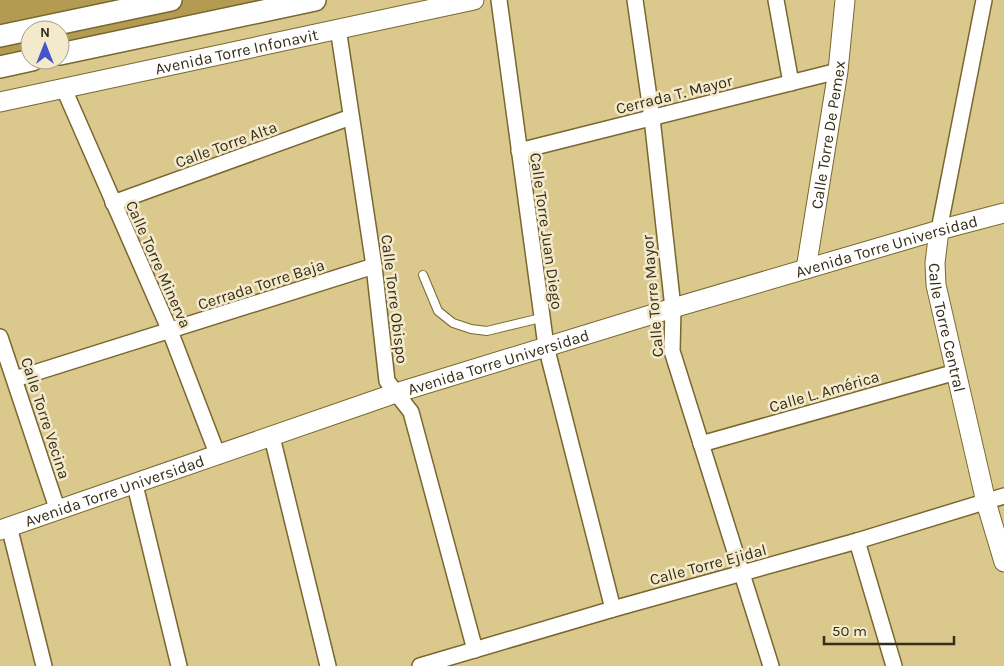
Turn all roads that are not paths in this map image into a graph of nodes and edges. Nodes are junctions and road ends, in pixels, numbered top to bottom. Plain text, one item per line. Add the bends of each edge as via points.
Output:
1 (171, 0) edge
2 (315, 0) edge
3 (474, 0) edge
4 (499, 0) edge
5 (635, 0) edge
6 (776, 0) edge
7 (846, 0) edge
8 (984, 0) edge
9 (338, 28) junction
10 (0, 36) edge
11 (70, 52) edge
12 (20, 63) edge
13 (0, 67) edge
14 (838, 72) junction
15 (791, 83) junction
16 (64, 89) junction
17 (0, 102) edge
18 (351, 117) junction
19 (652, 118) junction
20 (519, 151) junction
21 (113, 203) junction
22 (1004, 212) edge
23 (938, 230) junction
24 (374, 266) junction
25 (806, 269) junction
26 (423, 274) dead end
27 (673, 308) junction
28 (541, 318) junction
29 (170, 331) junction
30 (0, 337) edge
31 (546, 346) junction
32 (956, 372) junction
33 (15, 379) junction
34 (396, 392) junction
35 (272, 437) junction
36 (701, 444) junction
37 (218, 456) junction
38 (135, 485) junction
39 (1004, 496) edge
40 (986, 502) junction
41 (58, 510) junction
42 (5, 528) edge
43 (857, 541) junction
44 (1004, 562) edge
45 (742, 573) junction
46 (613, 609) junction
47 (475, 650) junction
48 (44, 666) edge
49 (179, 666) edge
50 (328, 666) edge
51 (420, 666) edge
52 (771, 666) edge
53 (894, 666) edge

1 - 10 main road
2 - 11 main road
3 - 9 street, Avenida Torre Infonavit
4 - 20 street, Calle Torre Juan Diego
5 - 19 street, Calle Torre Mayor
6 - 15 street
7 - 14 street, Calle Torre De Pemex
8 - 23 street, Calle Torre Central
9 - 16 street, Avenida Torre Infonavit
9 - 18 street, Calle Torre Obispo
12 - 13 main road
14 - 15 street, Cerrada T. Mayor
14 - 25 street, Calle Torre De Pemex
15 - 19 street, Cerrada T. Mayor
16 - 17 street, Avenida Torre Infonavit
16 - 21 street, Calle Torre Minerva
18 - 21 street, Calle Torre Alta
18 - 24 street, Calle Torre Obispo
19 - 20 street, Cerrada T. Mayor
19 - 27 street, Calle Torre Mayor
20 - 28 street, Calle Torre Juan Diego
21 - 29 street, Calle Torre Minerva
22 - 23 street, Avenida Torre Universidad
23 - 25 street, Avenida Torre Universidad
23 - 32 street, Calle Torre Central via 936,285
24 - 29 street, Cerrada Torre Baja
24 - 34 street, Calle Torre Obispo via 388,381
25 - 27 street, Avenida Torre Universidad
26 - 28 lane via 438,311 453,323 487,331
27 - 31 street, Avenida Torre Universidad
27 - 36 street, Calle Torre Mayor via 672,351
28 - 31 street, Calle Torre Juan Diego
29 - 33 street, Cerrada Torre Baja
29 - 37 street, Calle Torre Minerva
30 - 33 street, Calle Torre Vecina
31 - 34 street, Avenida Torre Universidad
31 - 46 street, Calle Torre Juan Diego
32 - 36 street, Calle L. América
32 - 40 street, Calle Torre Central
33 - 41 street, Calle Torre Vecina
34 - 35 street, Avenida Torre Universidad
34 - 47 street, Calle Torre Obispo via 411,412
35 - 37 street, Avenida Torre Universidad
35 - 50 street
36 - 45 street, Calle Torre Mayor
37 - 38 street, Avenida Torre Universidad
38 - 41 street, Avenida Torre Universidad
38 - 49 street
39 - 40 street, Calle Torre Ejidal
40 - 43 street, Calle Torre Ejidal
40 - 44 street, Calle Torre Central
41 - 42 street, Avenida Torre Universidad
42 - 48 street
43 - 45 street, Calle Torre Ejidal
43 - 53 street
45 - 46 street, Calle Torre Ejidal
45 - 52 street, Calle Torre Mayor
46 - 47 street, Calle Torre Ejidal
47 - 51 street, Calle Torre Ejidal

